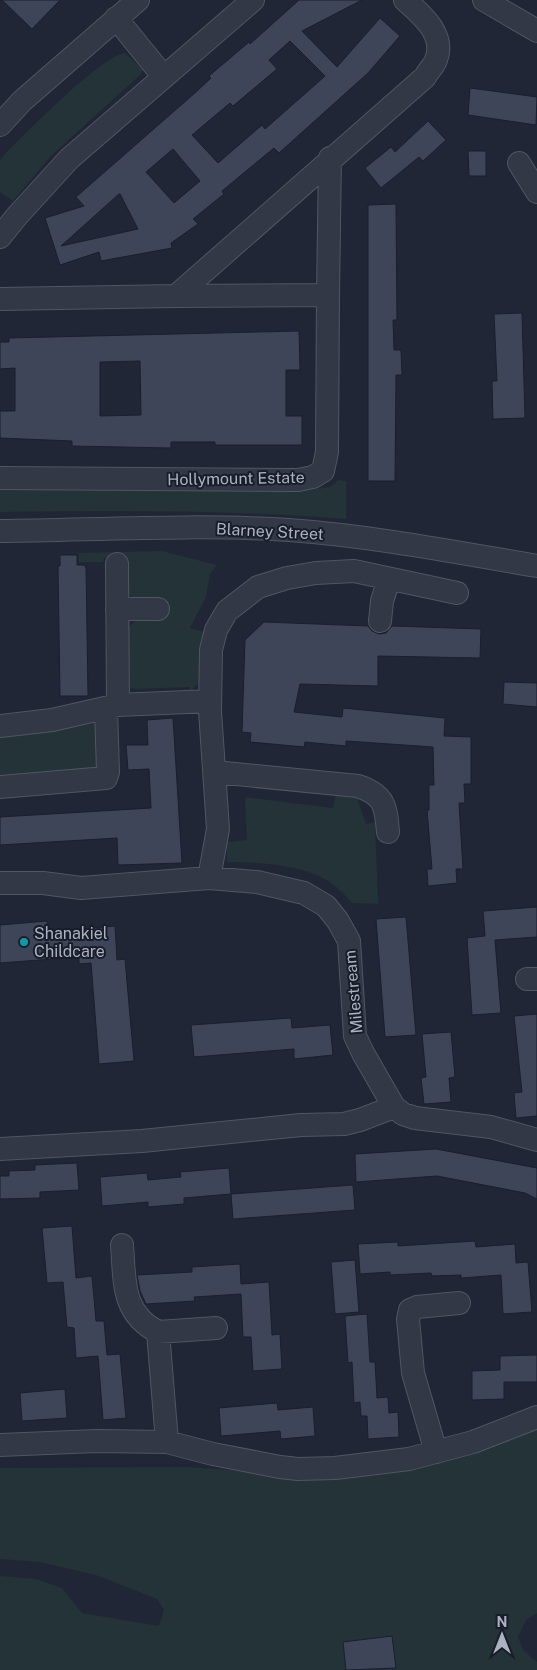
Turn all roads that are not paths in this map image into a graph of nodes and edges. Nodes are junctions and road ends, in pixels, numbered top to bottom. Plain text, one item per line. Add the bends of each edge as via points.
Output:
1 (138, 0) edge
2 (253, 0) edge
3 (406, 0) edge
4 (484, 0) edge
5 (116, 18) junction
6 (537, 31) edge
7 (163, 76) junction
8 (0, 125) edge
9 (330, 158) junction
10 (519, 163) dead end
11 (537, 192) edge
12 (0, 237) edge
13 (328, 295) junction
14 (176, 296) junction
15 (0, 299) edge
16 (0, 478) edge
17 (0, 531) edge
18 (117, 564) dead end
19 (537, 566) edge
20 (389, 578) junction
21 (458, 593) dead end
22 (117, 609) junction
23 (158, 609) dead end
24 (380, 621) dead end
25 (210, 700) junction
26 (112, 706) junction
27 (0, 726) edge
28 (215, 772) junction
29 (0, 787) edge
30 (388, 832) dead end
31 (209, 878) junction
32 (0, 884) edge
33 (394, 1107) junction
34 (537, 1140) edge
35 (0, 1149) edge
36 (122, 1245) dead end
37 (460, 1303) dead end
38 (216, 1328) dead end
39 (158, 1332) junction
40 (537, 1417) edge
41 (167, 1442) junction
42 (0, 1445) edge
43 (436, 1452) junction

1 - 5 street
2 - 7 street
3 - 9 street via 430,24 435,34 436,60 425,76
4 - 6 street
5 - 7 street
5 - 8 street via 22,101
7 - 12 street via 62,166
9 - 13 street, Hollymount Estate
9 - 14 street
10 - 11 street
13 - 14 street
13 - 16 street, Hollymount Estate via 327,460 324,470 313,477 298,480
14 - 15 street
17 - 19 street, Blarney Street via 289,530 377,540
18 - 22 street
20 - 21 street
20 - 24 street
20 - 25 street via 354,571 302,575 258,587 241,598 221,620 212,640
22 - 23 street
22 - 26 street
25 - 26 street
25 - 28 street
26 - 27 street via 52,720
26 - 29 street via 106,778
28 - 30 street via 358,786 369,790 386,807
28 - 31 street via 218,829
31 - 32 street, Milestream via 80,888 43,883
31 - 33 street, Milestream via 292,888 326,906 348,941 355,1036
33 - 34 street via 415,1118 492,1127
33 - 35 street via 344,1124
36 - 39 street via 131,1310
37 - 43 street via 417,1307 410,1310 408,1319 412,1373
38 - 39 street
39 - 41 street
40 - 43 street via 473,1442
41 - 42 street
41 - 43 street via 298,1469 381,1464

